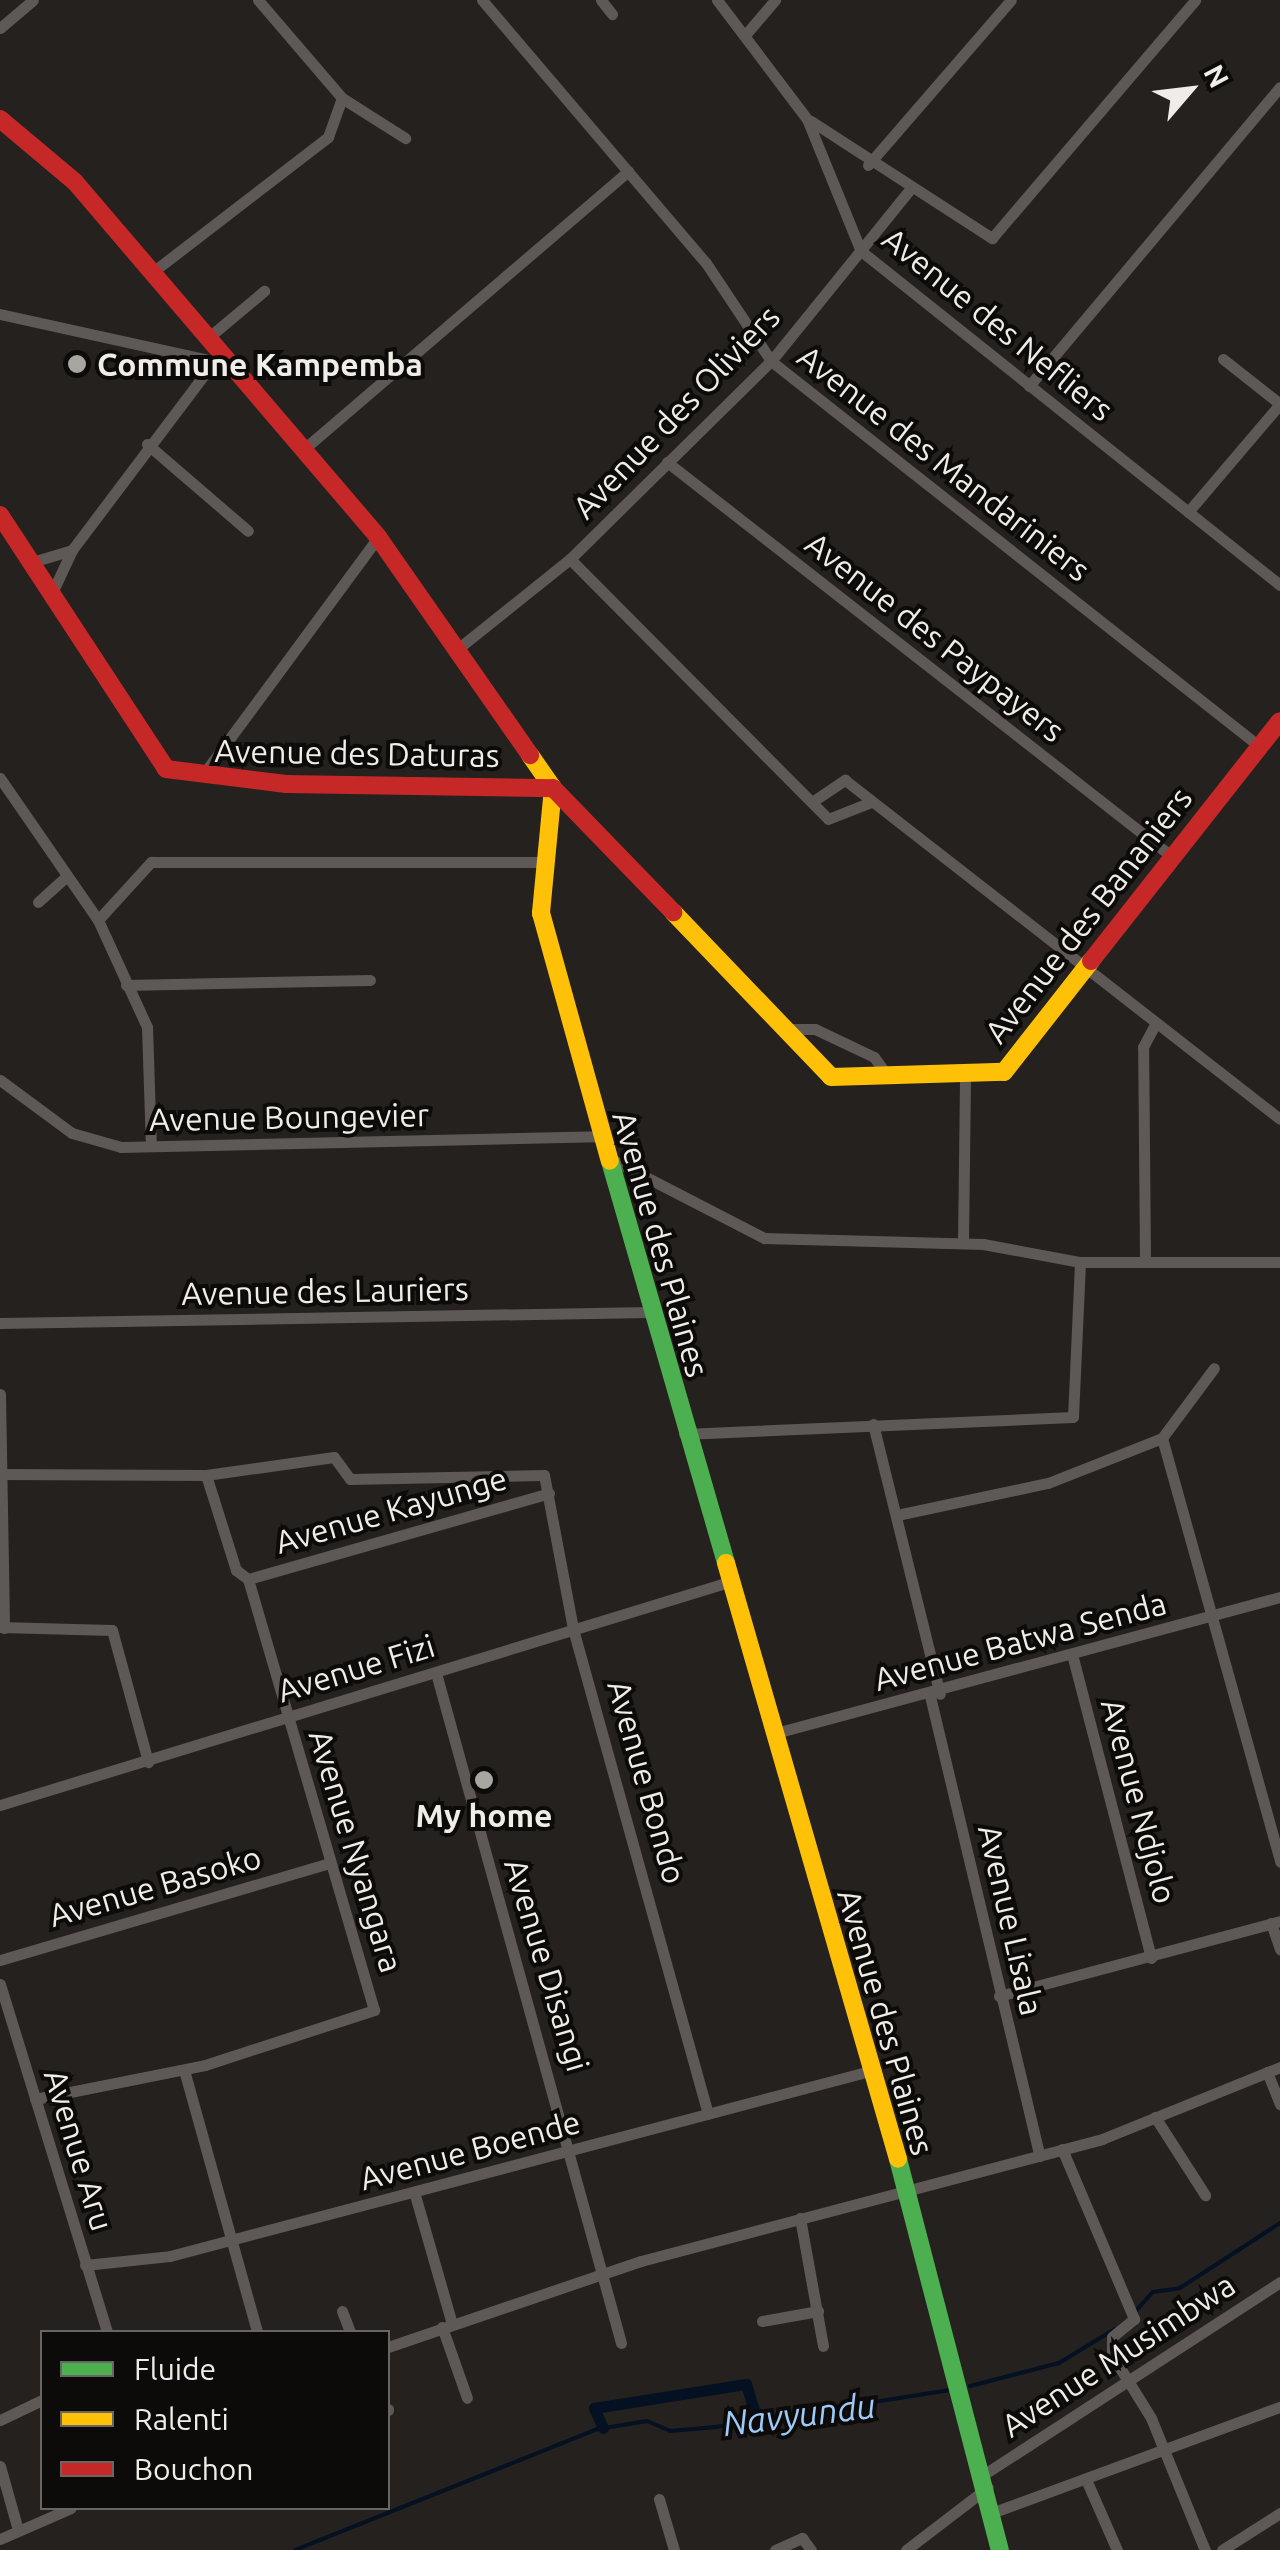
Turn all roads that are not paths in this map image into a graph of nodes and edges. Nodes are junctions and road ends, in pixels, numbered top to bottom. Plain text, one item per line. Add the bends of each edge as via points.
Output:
1 (33, 0) edge
2 (258, 0) edge
3 (482, 0) edge
4 (600, 0) edge
5 (717, 0) edge
6 (775, 0) edge
7 (1011, 0) edge
8 (1194, 0) edge
9 (612, 14) dead end
10 (0, 28) edge
11 (746, 34) junction
12 (1280, 87) edge
13 (342, 98) junction
14 (0, 119) edge
15 (807, 119) junction
16 (406, 138) dead end
17 (868, 165) junction
18 (628, 171) junction
19 (908, 192) junction
20 (861, 250) junction
21 (154, 271) junction
22 (264, 291) dead end
23 (0, 314) edge
24 (209, 337) junction
25 (218, 357) junction
26 (1224, 359) dead end
27 (771, 360) junction
28 (1030, 386) junction
29 (1280, 404) edge
30 (147, 444) junction
31 (304, 449) junction
32 (667, 462) junction
33 (1188, 512) junction
34 (0, 515) edge
35 (248, 531) dead end
36 (378, 537) junction
37 (72, 550) junction
38 (570, 560) junction
39 (32, 562) junction
40 (1280, 586) edge
41 (52, 593) junction
42 (460, 647) junction
43 (1280, 721) edge
44 (1259, 746) junction
45 (0, 778) edge
46 (200, 780) junction
47 (553, 788) junction
48 (812, 802) junction
49 (870, 802) junction
50 (1170, 855) junction
51 (544, 862) junction
52 (67, 876) junction
53 (38, 902) dead end
54 (98, 920) junction
55 (1083, 970) junction
56 (370, 980) dead end
57 (126, 984) junction
58 (1154, 1024) junction
59 (782, 1029) junction
60 (965, 1075) junction
61 (888, 1076) junction
62 (0, 1080) edge
63 (1280, 1118) edge
64 (599, 1136) junction
65 (151, 1146) junction
66 (605, 1156) junction
67 (963, 1243) junction
68 (1145, 1259) junction
69 (1080, 1262) junction
70 (1280, 1262) edge
71 (650, 1312) junction
72 (0, 1323) edge
73 (1214, 1368) dead end
74 (0, 1394) edge
75 (873, 1424) junction
76 (684, 1434) junction
77 (1162, 1438) junction
78 (1, 1474) edge
79 (206, 1475) junction
80 (550, 1493) junction
81 (897, 1515) junction
82 (248, 1580) junction
83 (728, 1582) junction
84 (1280, 1597) edge
85 (1210, 1617) junction
86 (2, 1627) edge
87 (573, 1630) junction
88 (1074, 1658) junction
89 (436, 1673) junction
90 (935, 1695) junction
91 (286, 1719) junction
92 (772, 1734) junction
93 (148, 1762) junction
94 (0, 1805) edge
95 (1280, 1862) edge
96 (326, 1864) junction
97 (1276, 1922) edge
98 (1280, 1949) edge
99 (1152, 1958) junction
100 (0, 1960) edge
101 (0, 1984) edge
102 (999, 1996) junction
103 (1274, 2069) edge
104 (184, 2070) junction
105 (866, 2072) junction
106 (35, 2099) junction
107 (1280, 2104) edge
108 (708, 2114) junction
109 (1156, 2117) junction
110 (575, 2150) junction
111 (1062, 2150) junction
112 (1040, 2156) junction
113 (904, 2189) junction
114 (415, 2195) junction
115 (1205, 2195) dead end
116 (800, 2218) junction
117 (226, 2241) junction
118 (85, 2265) junction
119 (606, 2272) junction
120 (1280, 2282) edge
121 (342, 2311) dead end
122 (818, 2311) junction
123 (762, 2321) dead end
124 (447, 2326) junction
125 (106, 2330) edge
126 (255, 2330) edge
127 (349, 2330) edge
128 (621, 2344) dead end
129 (390, 2346) edge
130 (823, 2346) dead end
131 (1129, 2376) junction
132 (467, 2398) dead end
133 (40, 2401) edge
134 (1280, 2407) edge
135 (0, 2420) edge
136 (1165, 2453) junction
137 (0, 2466) edge
138 (987, 2480) junction
139 (1088, 2484) junction
140 (659, 2499) dead end
141 (66, 2510) edge
142 (994, 2512) junction
143 (1280, 2513) edge
144 (18, 2530) junction
145 (0, 2539) edge
146 (674, 2550) edge
147 (775, 2550) edge
148 (811, 2550) edge
149 (906, 2550) edge
150 (1000, 2550) edge
151 (1117, 2550) edge
152 (1205, 2550) edge
153 (1222, 2550) edge

1 - 10 street
2 - 13 street
3 - 18 street, Avenue des Mandariniers
4 - 9 street
5 - 11 street, Avenue des Nefliers
6 - 11 street
7 - 17 street
8 - 19 street via 994,238
11 - 15 street, Avenue des Nefliers
12 - 28 street
13 - 16 street
13 - 21 street via 328,137
14 - 21 street via 75,182
15 - 17 street
15 - 20 street, Avenue des Nefliers
17 - 19 street
18 - 27 street, Avenue des Mandariniers
18 - 31 street
19 - 20 street, Avenue des Oliviers
20 - 27 street, Avenue des Oliviers
20 - 28 street, Avenue des Nefliers
21 - 24 street
22 - 24 street
23 - 25 street
24 - 25 street
25 - 30 street
25 - 31 street
26 - 29 street
27 - 32 street, Avenue des Oliviers
27 - 44 street, Avenue des Mandariniers
28 - 33 street, Avenue des Nefliers
29 - 33 street
30 - 35 street
30 - 37 street
31 - 36 street
32 - 38 street, Avenue des Oliviers
32 - 50 street, Avenue des Paypayers
33 - 40 street, Avenue des Nefliers
34 - 39 street, Avenue des Daturas
36 - 42 street
36 - 46 street
37 - 39 street
37 - 41 street
38 - 42 street, Avenue des Oliviers
38 - 48 street
39 - 41 street, Avenue des Daturas
41 - 46 street, Avenue des Daturas via 156,758
42 - 47 street
43 - 44 street, Avenue des Bananiers
44 - 50 street, Avenue des Bananiers
45 - 52 street
46 - 47 street, Avenue des Daturas
47 - 51 street, Avenue des Plaines
47 - 59 street, Avenue des Bananiers
48 - 49 street via 831,819
48 - 49 street via 838,779
49 - 55 street
50 - 55 street, Avenue des Bananiers
51 - 54 street via 151,862
51 - 64 street, Avenue des Plaines via 541,913
52 - 53 street
52 - 54 street
54 - 57 street
55 - 58 street
55 - 60 street, Avenue des Bananiers via 1004,1072
56 - 57 street
57 - 65 street via 153,1050
58 - 63 street
58 - 68 street via 1143,1047
59 - 61 street via 815,1030 874,1058
59 - 61 street, Avenue des Bananiers via 830,1077
60 - 61 street, Avenue des Bananiers
60 - 67 street
62 - 65 street, Avenue Boungevier via 72,1133
64 - 65 street, Avenue Boungevier
64 - 66 street, Avenue des Plaines
66 - 67 street via 756,1236
66 - 71 street, Avenue des Plaines
67 - 69 street
68 - 69 street
68 - 70 street
69 - 75 street via 1074,1417
71 - 72 street, Avenue des Lauriers
71 - 76 street, Avenue des Plaines
73 - 77 street
74 - 78 street
75 - 76 street
75 - 81 street, Avenue Lisala
76 - 83 street, Avenue des Plaines
77 - 81 street via 1048,1483
77 - 85 street
78 - 79 street
78 - 86 street
79 - 80 street, Avenue Bondo via 334,1458 350,1479 534,1470
79 - 82 street, Avenue Nyangara via 236,1570
80 - 82 street, Avenue Kayunge
80 - 87 street, Avenue Bondo
81 - 90 street, Avenue Lisala
82 - 91 street, Avenue Nyangara
83 - 87 street, Avenue Fizi
83 - 92 street, Avenue des Plaines
84 - 85 street, Avenue Batwa Senda
85 - 88 street, Avenue Batwa Senda
85 - 95 street
86 - 93 street via 97,1627 117,1635
87 - 89 street, Avenue Fizi
87 - 108 street, Avenue Bondo
88 - 90 street, Avenue Batwa Senda
88 - 99 street, Avenue Ndjolo
89 - 91 street, Avenue Fizi
89 - 110 street, Avenue Disangi
90 - 92 street, Avenue Batwa Senda
90 - 102 street, Avenue Lisala
91 - 93 street, Avenue Fizi
91 - 96 street, Avenue Nyangara
92 - 105 street, Avenue des Plaines
93 - 94 street, Avenue Fizi
96 - 100 street, Avenue Basoko
96 - 104 street, Avenue Nyangara via 374,2000 364,2020
97 - 98 street
97 - 99 street
99 - 102 street
101 - 106 street, Avenue Aru
102 - 112 street, Avenue Lisala
103 - 107 street
103 - 109 street
104 - 106 street
104 - 117 street
105 - 108 street, Avenue Boende
105 - 113 street, Avenue des Plaines
106 - 118 street, Avenue Aru
108 - 110 street, Avenue Boende
109 - 111 street
109 - 115 street
110 - 114 street, Avenue Boende
110 - 119 street, Avenue Disangi
111 - 112 street
111 - 131 street via 1132,2315 1110,2342
112 - 113 street
113 - 116 street
113 - 138 street, Avenue des Plaines
114 - 117 street, Avenue Boende
114 - 124 street
116 - 119 street
116 - 122 street
117 - 118 street, Avenue Boende
117 - 126 street
118 - 125 street, Avenue Aru
119 - 124 street
119 - 128 street, Avenue Disangi
120 - 131 street, Avenue Musimbwa
121 - 127 street
122 - 123 street
122 - 130 street
124 - 129 street
124 - 132 street
131 - 136 street
131 - 138 street, Avenue Musimbwa
133 - 135 street
134 - 136 street
136 - 139 street
136 - 152 street
137 - 144 street
138 - 142 street, Avenue des Plaines
138 - 149 street, Avenue Musimbwa
139 - 142 street
139 - 151 street
140 - 146 street
141 - 144 street
142 - 150 street, Avenue des Plaines
143 - 153 street
144 - 145 street
147 - 148 street via 802,2538

